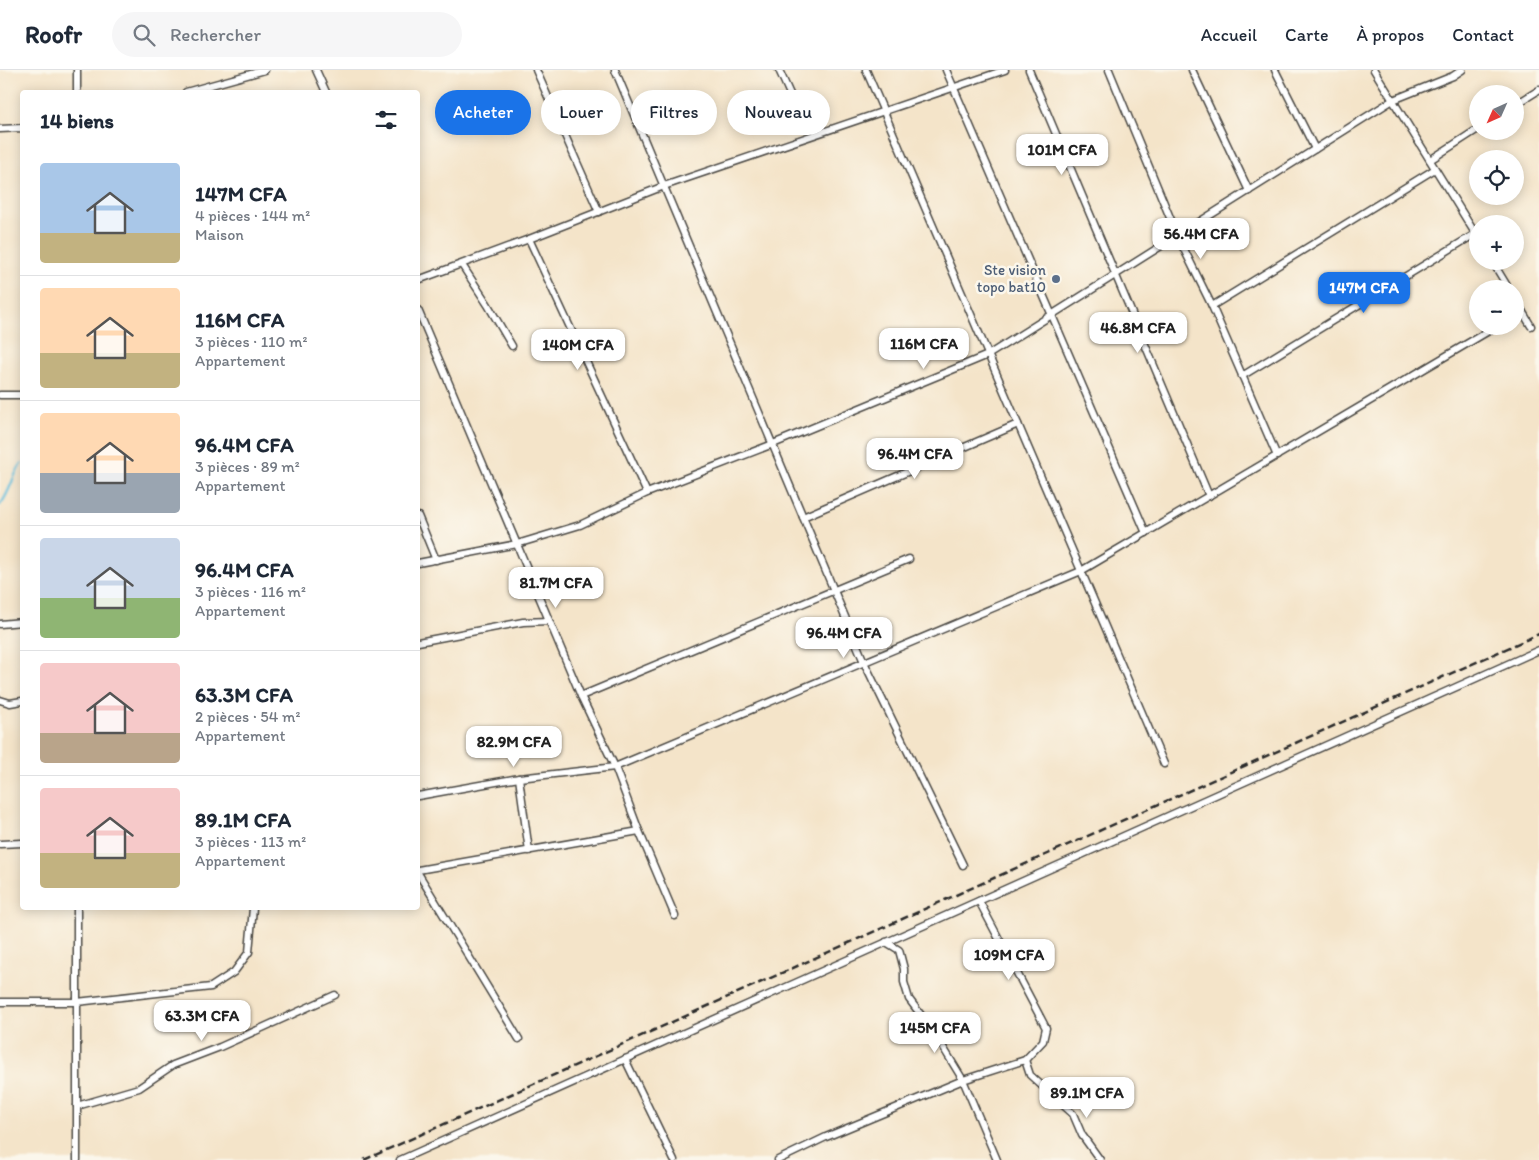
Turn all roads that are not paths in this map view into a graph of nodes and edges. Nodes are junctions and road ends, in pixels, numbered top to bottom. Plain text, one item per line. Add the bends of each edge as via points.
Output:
1 (77, 70) edge
2 (264, 70) edge
3 (316, 70) edge
4 (536, 70) edge
5 (615, 70) edge
6 (779, 70) edge
7 (866, 70) edge
8 (946, 70) edge
9 (1005, 70) edge
10 (1028, 70) edge
11 (1109, 70) edge
12 (1192, 70) edge
13 (1275, 70) edge
14 (1374, 70) edge
15 (1462, 70) edge
16 (954, 88) junction
17 (77, 90) edge
18 (193, 90) edge
19 (325, 90) edge
20 (788, 90) edge
21 (1539, 90) edge
22 (1524, 99) edge
23 (1393, 100) junction
24 (884, 112) junction
25 (20, 128) edge
26 (0, 130) edge
27 (1469, 135) edge
28 (1316, 149) junction
29 (1430, 160) junction
30 (1435, 170) junction
31 (664, 186) junction
32 (1249, 191) junction
33 (600, 212) junction
34 (1469, 225) edge
35 (1178, 237) junction
36 (529, 239) junction
37 (1469, 240) edge
38 (462, 265) junction
39 (1115, 274) junction
40 (420, 279) edge
41 (1212, 306) junction
42 (1052, 314) junction
43 (1524, 314) edge
44 (420, 315) edge
45 (1531, 326) dead end
46 (1481, 335) edge
47 (512, 346) dead end
48 (988, 355) junction
49 (1242, 376) junction
50 (0, 395) edge
51 (20, 395) edge
52 (1018, 424) junction
53 (773, 444) junction
54 (1277, 456) junction
55 (647, 493) junction
56 (1209, 496) junction
57 (803, 517) junction
58 (420, 521) edge
59 (1146, 533) junction
60 (517, 544) junction
61 (909, 559) dead end
62 (436, 560) junction
63 (420, 563) edge
64 (1081, 571) junction
65 (834, 591) junction
66 (550, 621) junction
67 (20, 622) edge
68 (0, 624) edge
69 (420, 642) edge
70 (1539, 650) edge
71 (864, 662) junction
72 (581, 696) junction
73 (0, 700) edge
74 (20, 701) edge
75 (1164, 764) dead end
76 (615, 767) junction
77 (519, 778) junction
78 (420, 796) edge
79 (639, 831) junction
80 (0, 844) edge
81 (20, 844) edge
82 (529, 850) junction
83 (963, 865) dead end
84 (420, 872) edge
85 (420, 875) edge
86 (979, 901) junction
87 (77, 910) edge
88 (253, 910) edge
89 (675, 916) dead end
90 (886, 942) junction
91 (335, 995) dead end
92 (0, 1002) edge
93 (77, 1002) junction
94 (519, 1039) dead end
95 (625, 1059) junction
96 (1025, 1060) junction
97 (963, 1080) junction
98 (77, 1106) junction
99 (76, 1160) edge
100 (400, 1160) edge
101 (674, 1160) edge
102 (778, 1160) edge
103 (997, 1160) edge
104 (1100, 1160) edge

1 - 17 street
2 - 18 street
3 - 19 street
4 - 33 street
5 - 31 street
6 - 20 street
7 - 24 street
8 - 16 street
9 - 16 street
10 - 39 street
11 - 35 street
12 - 32 street
13 - 28 street
14 - 23 street
15 - 23 street
16 - 24 street
16 - 42 street
21 - 22 street
23 - 28 street
23 - 29 street
24 - 31 street
24 - 48 street
25 - 26 street
27 - 29 street
28 - 32 street
29 - 30 street
30 - 34 street
30 - 41 street
31 - 33 street
31 - 53 street
32 - 35 street
33 - 36 street
35 - 39 street
35 - 41 street
36 - 38 street
36 - 55 street
37 - 49 street
38 - 40 street
38 - 47 street
39 - 42 street
39 - 56 street
41 - 49 street
42 - 48 street
42 - 59 street
43 - 45 street
44 - 60 street
46 - 54 street
48 - 52 street
48 - 53 street
49 - 54 street
50 - 51 street
52 - 57 street
52 - 64 street
53 - 55 street
53 - 57 street
54 - 56 street
55 - 60 street via 580,525
56 - 59 street
57 - 65 street
58 - 62 street
59 - 64 street
60 - 62 street
60 - 66 street
61 - 65 street
62 - 63 street
64 - 71 street
64 - 75 street
65 - 71 street
65 - 72 street
66 - 69 street via 523,622
66 - 72 street
67 - 68 street
70 - 86 street
71 - 76 street
71 - 83 street
72 - 76 street
73 - 74 street
76 - 77 street
76 - 79 street
77 - 78 street
77 - 82 street
79 - 82 street
79 - 89 street
80 - 81 street
82 - 84 street
85 - 94 street
86 - 90 street
86 - 96 street via 1046,1028 1043,1041
87 - 93 street
88 - 93 street via 249,952 234,972 211,987
90 - 95 street
90 - 97 street via 899,950 909,999
91 - 98 street via 173,1065 139,1088
92 - 93 street
93 - 98 street
95 - 100 street
95 - 101 street
96 - 97 street
96 - 104 street via 1030,1075 1073,1114 1082,1135
97 - 102 street
97 - 103 street
98 - 99 street

